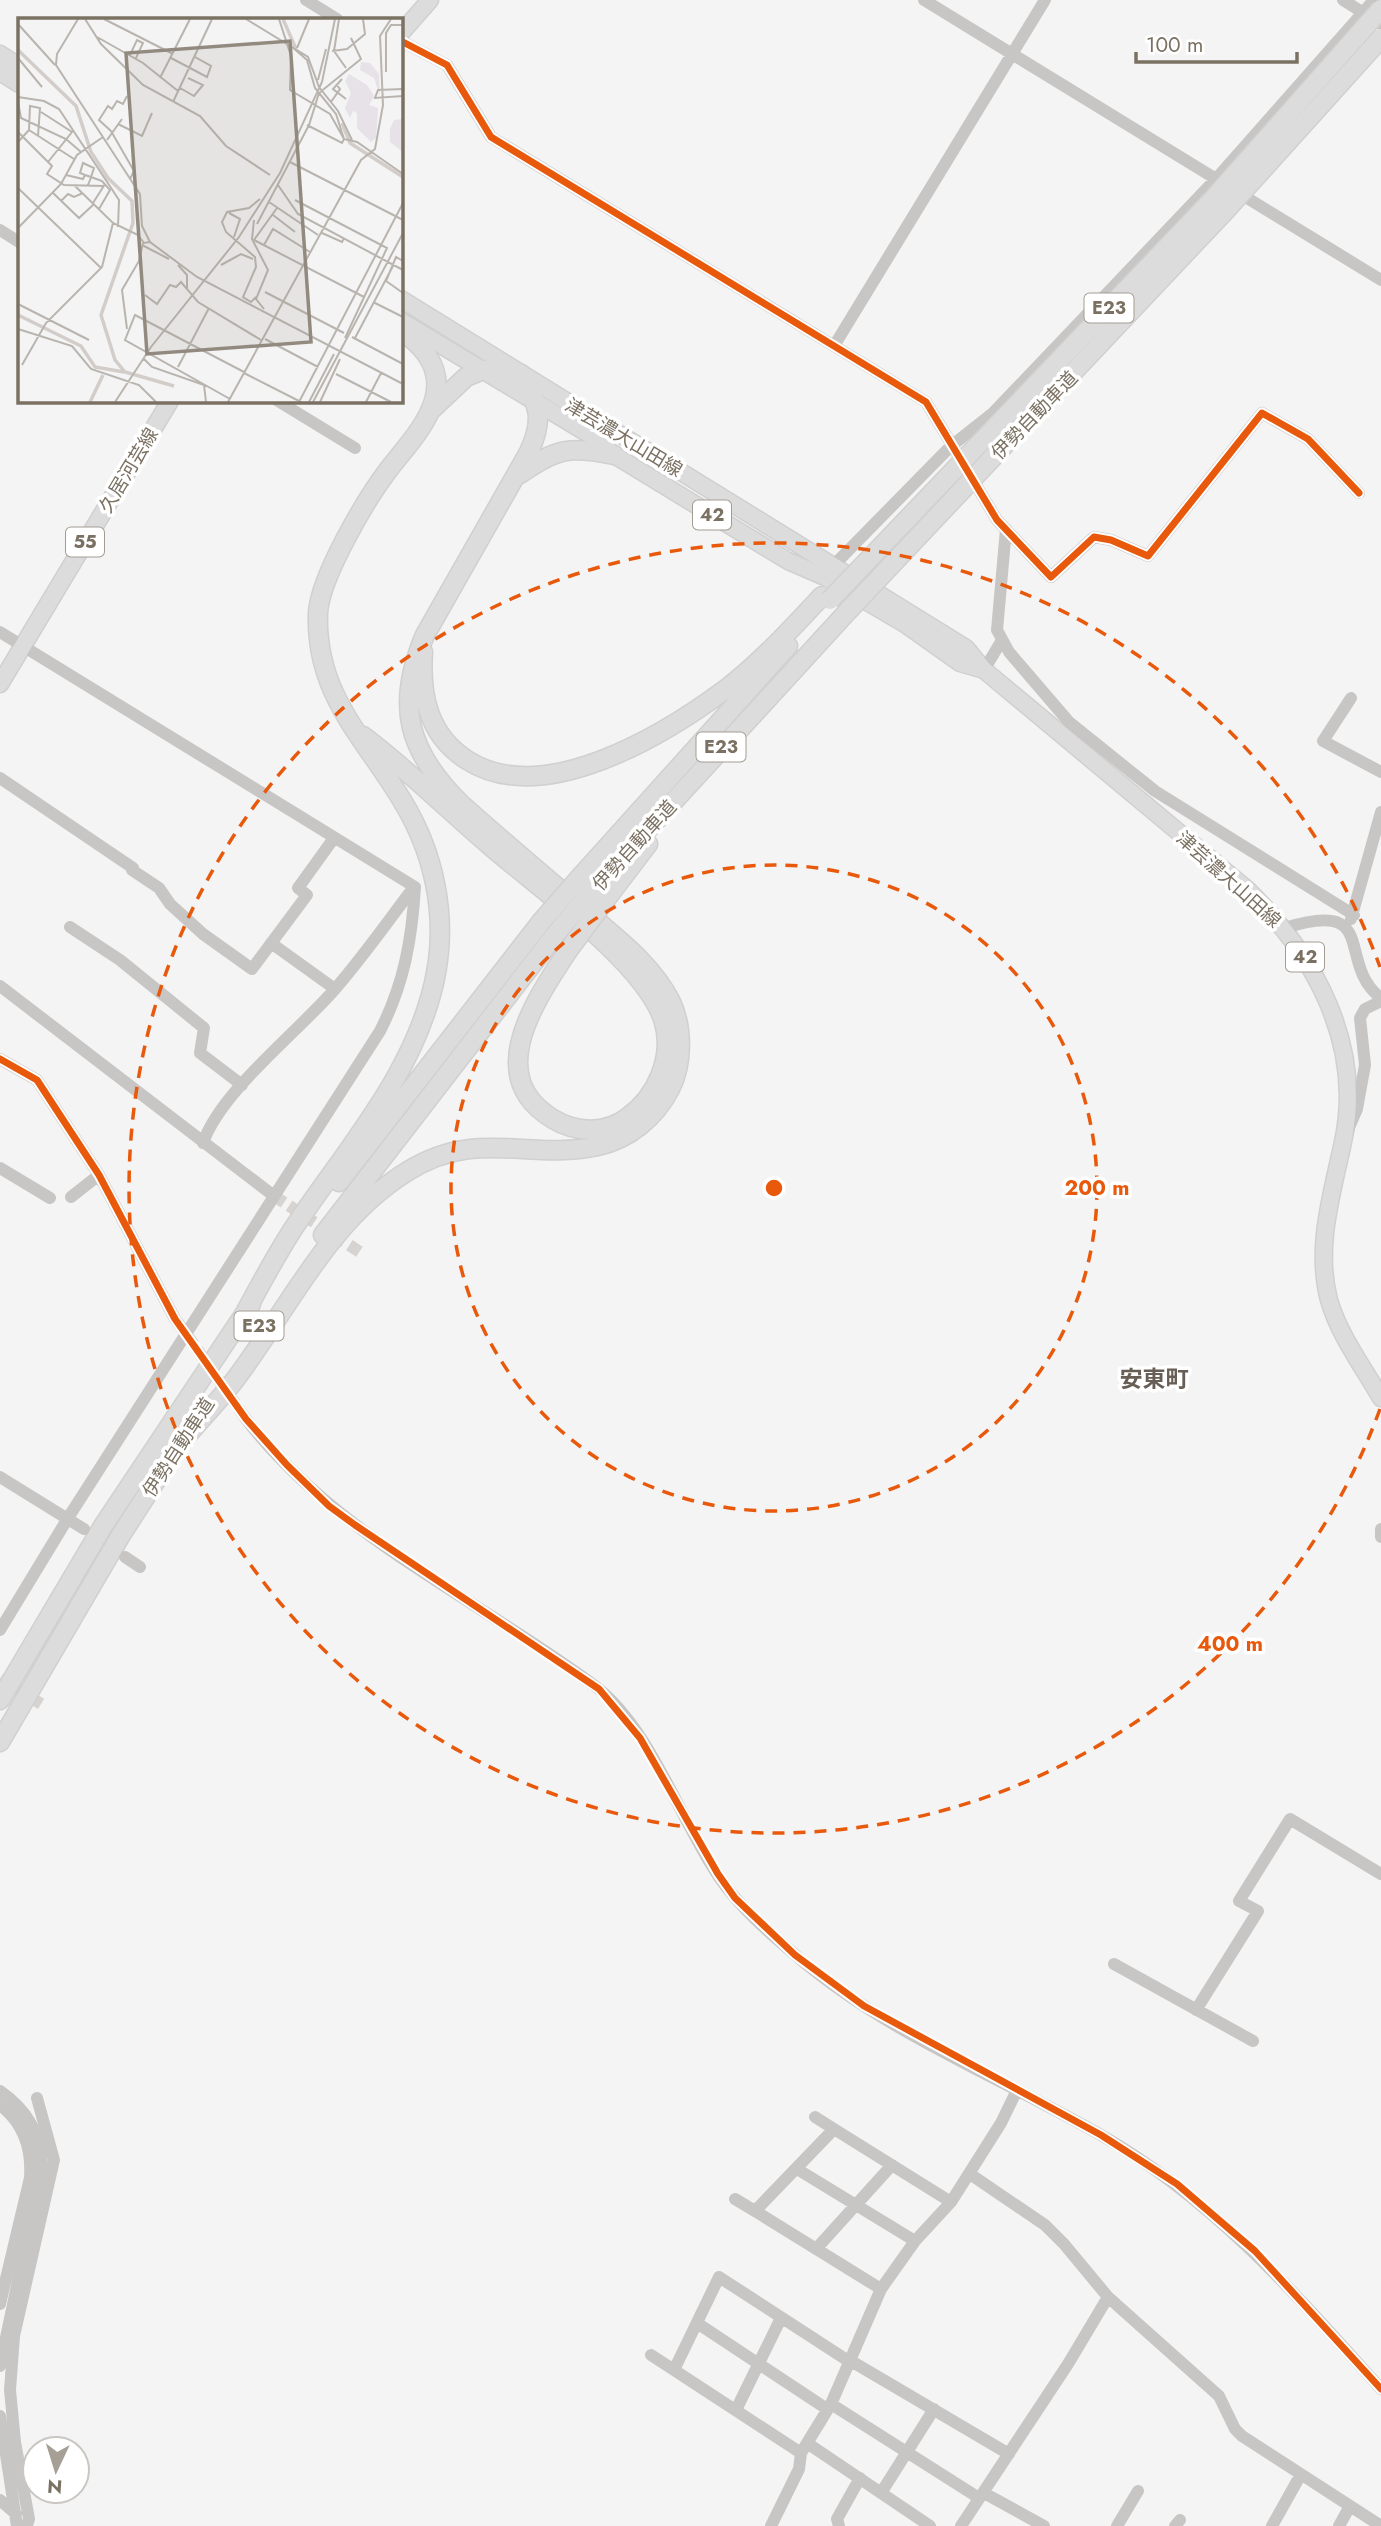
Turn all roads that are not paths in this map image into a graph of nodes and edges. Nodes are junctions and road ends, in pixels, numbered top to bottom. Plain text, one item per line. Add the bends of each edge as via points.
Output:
1 (306, 0) edge
2 (430, 0) edge
3 (924, 0) edge
4 (1045, 0) edge
5 (1343, 0) edge
6 (1374, 0) edge
7 (1372, 11) edge
8 (335, 18) edge
9 (1381, 24) edge
10 (402, 32) edge
11 (1381, 38) edge
12 (402, 42) edge
13 (0, 54) edge
14 (1012, 54) junction
15 (18, 65) edge
16 (0, 72) edge
17 (18, 83) edge
18 (1216, 179) junction
19 (0, 230) edge
20 (18, 241) edge
21 (1381, 280) edge
22 (402, 300) edge
23 (402, 322) edge
24 (402, 330) edge
25 (834, 346) junction
26 (483, 370) junction
27 (521, 374) junction
28 (169, 402) edge
29 (280, 402) edge
30 (537, 403) junction
31 (430, 411) junction
32 (950, 447) junction
33 (355, 448) dead end
34 (614, 455) junction
35 (515, 478) junction
36 (1359, 492) dead end
37 (1006, 529) junction
38 (834, 565) junction
39 (826, 598) junction
40 (0, 632) edge
41 (425, 635) junction
42 (1002, 640) junction
43 (23, 646) junction
44 (984, 670) junction
45 (0, 684) edge
46 (1351, 698) dead end
47 (351, 727) junction
48 (1381, 772) edge
49 (0, 778) edge
50 (1155, 791) junction
51 (1143, 804) junction
52 (1381, 812) edge
53 (334, 838) junction
54 (415, 887) junction
55 (602, 892) junction
56 (1354, 915) junction
57 (71, 927) dead end
58 (1285, 928) junction
59 (548, 929) junction
60 (1349, 932) junction
61 (271, 943) junction
62 (0, 986) edge
63 (335, 989) junction
64 (1381, 999) edge
65 (0, 1059) edge
66 (242, 1085) junction
67 (1344, 1139) junction
68 (203, 1143) junction
69 (0, 1168) edge
70 (99, 1175) junction
71 (274, 1196) junction
72 (71, 1197) dead end
73 (50, 1198) dead end
74 (246, 1311) junction
75 (187, 1335) junction
76 (1381, 1398) edge
77 (246, 1419) tunnel mouth
78 (178, 1445) junction
79 (0, 1477) edge
80 (68, 1518) junction
81 (84, 1529) dead end
82 (1381, 1529) edge
83 (1381, 1537) edge
84 (125, 1557) dead end
85 (140, 1567) dead end
86 (0, 1630) edge
87 (0, 1700) edge
88 (0, 1742) edge
89 (1381, 1874) edge
90 (1114, 1964) dead end
91 (1196, 2010) junction
92 (1253, 2041) dead end
93 (1017, 2090) junction
94 (0, 2091) edge
95 (37, 2098) dead end
96 (0, 2105) edge
97 (815, 2117) dead end
98 (834, 2129) junction
99 (892, 2165) junction
100 (797, 2169) junction
101 (970, 2174) junction
102 (735, 2199) dead end
103 (951, 2202) junction
104 (855, 2205) junction
105 (755, 2211) junction
106 (915, 2241) junction
107 (816, 2249) junction
108 (881, 2289) junction
109 (1108, 2297) junction
110 (0, 2304) edge
111 (781, 2318) junction
112 (697, 2323) junction
113 (651, 2355) dead end
114 (850, 2361) junction
115 (758, 2364) junction
116 (0, 2366) edge
117 (674, 2370) junction
118 (1381, 2389) edge
119 (829, 2407) junction
120 (934, 2409) junction
121 (736, 2410) junction
122 (0, 2416) edge
123 (804, 2448) junction
124 (907, 2452) junction
125 (1009, 2454) junction
126 (1300, 2476) junction
127 (860, 2478) junction
128 (1138, 2491) dead end
129 (881, 2493) junction
130 (981, 2495) junction
131 (0, 2500) edge
132 (1350, 2506) junction
133 (22, 2523) edge
134 (771, 2526) edge
135 (839, 2526) edge
136 (930, 2526) edge
137 (961, 2526) edge
138 (1044, 2526) edge
139 (1117, 2526) edge
140 (1272, 2526) edge
141 (1339, 2526) edge
142 (1381, 2526) edge

1 - 8 street
2 - 10 main road
3 - 14 street
4 - 14 street
5 - 7 street
6 - 7 street
7 - 9 street
7 - 18 street
7 - 39 highway, 伊勢自動車道 / E23, bridge via 1213,199 989,436
11 - 55 highway, 伊勢自動車道 / E23, bridge via 1227,209 725,744
12 - 25 street via 447,65 491,137
13 - 15 main road
14 - 18 street
14 - 25 street
16 - 17 main road
18 - 21 street
18 - 32 street via 993,413
19 - 20 street
22 - 27 main road, 津芸濃大山田線 / 42
23 - 26 main road, 津芸濃大山田線 / 42
24 - 31 highway via 429,357 434,369
25 - 32 street via 926,402
26 - 27 highway
26 - 30 main road, 津芸濃大山田線 / 42
26 - 31 highway via 466,377
27 - 30 highway
27 - 38 main road, 津芸濃大山田線 / 42
28 - 43 main road, 久居河芸線 / 55
29 - 33 street
30 - 34 main road, 津芸濃大山田線 / 42
30 - 35 highway via 536,436
31 - 47 highway via 418,436 387,470 321,594 318,627 323,663 335,700
32 - 37 street
32 - 38 street
34 - 35 highway via 565,449
34 - 44 main road, 津芸濃大山田線 / 42 via 788,561 905,624 960,663
35 - 41 highway
36 - 37 street via 1308,439 1262,413 1148,556 1094,537 1051,577
37 - 42 street via 997,631
38 - 44 main road, 津芸濃大山田線 / 42 via 966,648
39 - 41 highway via 727,688 676,723 596,762 535,776 486,769 459,755 444,740 425,702
39 - 59 highway, 伊勢自動車道 / E23, bridge via 582,874
40 - 43 street
41 - 78 highway via 410,674 408,696 410,722 422,756 461,804 651,972 677,1018 679,1044 673,1083 649,1118 612,1143 572,1149 466,1148 427,1160 390,1183 349,1220 323,1252 233,1382
42 - 44 street
42 - 50 street via 1069,722
43 - 45 main road, 久居河芸線 / 55
43 - 53 street
44 - 51 main road, 津芸濃大山田線 / 42
46 - 48 street via 1323,741
47 - 55 highway, bridge via 385,752 592,933 647,988 666,1031 661,1075 642,1106 624,1121 582,1129 549,1117 528,1094 520,1071 520,1043 526,1020 567,952
47 - 74 highway via 402,800 429,857 440,916 436,972 425,1013 392,1082 272,1262
49 - 61 street via 133,867 203,934 252,969
50 - 51 street
50 - 56 street
51 - 58 main road, 津芸濃大山田線 / 42 via 1248,890
52 - 56 street
53 - 54 street
53 - 61 street via 298,888 307,895
54 - 63 street
54 - 71 street via 410,948 390,1011
55 - 59 highway, 伊勢自動車道 / E23, bridge
56 - 60 street
57 - 66 street via 204,1028 200,1053
58 - 60 street via 1316,919
58 - 67 main road, 津芸濃大山田線 / 42 via 1318,980 1339,1035 1348,1088
59 - 74 highway, 伊勢自動車道 / E23 via 328,1196
59 - 78 highway, 伊勢自動車道 / E23 via 367,1175
60 - 64 street via 1363,980
61 - 63 street
62 - 68 street
63 - 66 street
64 - 67 street via 1360,1018 1364,1076
65 - 70 street via 37,1080
66 - 68 street
67 - 76 main road, 津芸濃大山田線 / 42 via 1325,1223 1328,1289 1344,1337
68 - 71 street
69 - 73 street
70 - 72 street
70 - 75 street
71 - 75 street
74 - 87 highway, 伊勢自動車道 / E23 via 103,1526
75 - 80 street
77 - 93 street via 338,1512 599,1689 640,1738 718,1874 795,1955 864,2006
78 - 88 highway, 伊勢自動車道 / E23
79 - 80 street
80 - 81 street
80 - 86 street
82 - 83 street
84 - 85 street
89 - 91 street via 1290,1819 1239,1901 1258,1911
90 - 91 street
91 - 92 street
93 - 101 street
93 - 118 street via 1137,2157 1212,2213 1255,2251
94 - 116 street via 30,2120 41,2167
95 - 133 street via 54,2160 14,2336 10,2390 30,2519
96 - 110 street via 22,2127 31,2161
97 - 98 street
98 - 99 street
98 - 100 street
99 - 103 street
99 - 104 street
100 - 104 street
100 - 105 street
101 - 103 street
101 - 109 street via 1045,2225
102 - 105 street
103 - 106 street
104 - 106 street
104 - 107 street
105 - 107 street
106 - 108 street
107 - 108 street
108 - 114 street
109 - 125 street
109 - 126 street via 1219,2396 1242,2436
111 - 112 street via 719,2277
111 - 114 street
111 - 115 street
112 - 115 street
112 - 117 street
113 - 117 street
114 - 119 street
114 - 120 street
115 - 119 street
115 - 121 street
117 - 121 street
119 - 123 street
119 - 124 street
120 - 124 street
120 - 125 street
121 - 123 street
122 - 133 street
123 - 127 street
123 - 134 street via 799,2469
124 - 129 street
124 - 130 street
125 - 130 street
126 - 132 street
126 - 140 street
127 - 129 street
127 - 135 street via 837,2519
128 - 139 street
129 - 136 street
130 - 137 street
130 - 138 street
131 - 133 street
132 - 141 street
132 - 142 street

